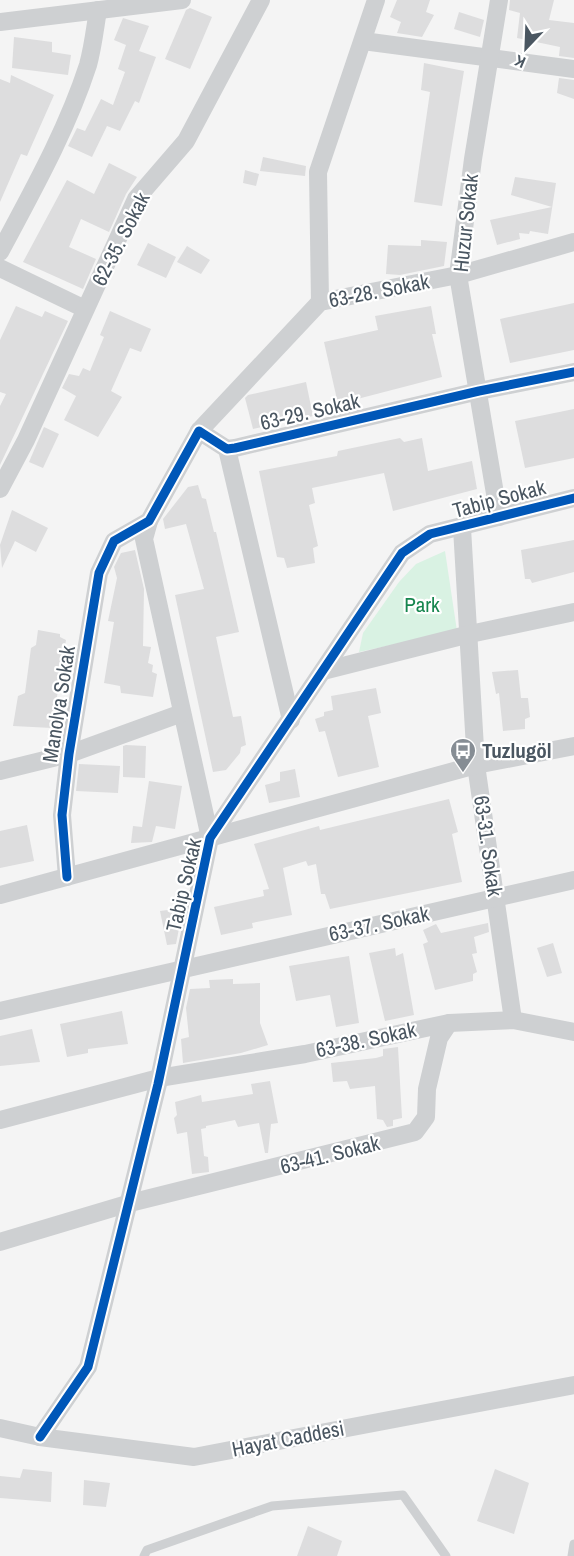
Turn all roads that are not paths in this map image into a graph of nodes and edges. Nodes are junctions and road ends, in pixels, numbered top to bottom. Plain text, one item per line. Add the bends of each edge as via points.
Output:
1 (182, 0) edge
2 (261, 0) edge
3 (376, 0) edge
4 (500, 0) edge
5 (98, 10) junction
6 (0, 22) edge
7 (363, 41) junction
8 (489, 57) junction
9 (574, 69) edge
10 (574, 242) edge
11 (0, 252) edge
12 (0, 268) edge
13 (458, 275) junction
14 (320, 302) junction
15 (85, 309) junction
16 (574, 372) edge
17 (479, 391) junction
18 (199, 431) junction
19 (227, 449) junction
20 (0, 489) edge
21 (574, 498) edge
22 (499, 517) junction
23 (149, 521) junction
24 (462, 528) junction
25 (574, 612) edge
26 (471, 634) junction
27 (323, 671) junction
28 (182, 713) junction
29 (291, 720) junction
30 (574, 746) edge
31 (69, 754) junction
32 (476, 765) junction
33 (0, 771) edge
34 (210, 838) junction
35 (67, 877) junction
36 (574, 880) edge
37 (0, 895) edge
38 (496, 899) junction
39 (184, 969) junction
40 (0, 1011) edge
41 (513, 1020) junction
42 (449, 1023) junction
43 (574, 1032) edge
44 (159, 1078) junction
45 (0, 1120) edge
46 (130, 1203) junction
47 (0, 1242) edge
48 (574, 1385) edge
49 (0, 1428) edge
50 (40, 1437) junction
51 (574, 1544) edge
52 (144, 1556) edge
53 (446, 1556) edge
54 (572, 1556) edge

1 - 5 street
2 - 15 street, 62-35. Sokak via 186,141 136,199
3 - 7 street
4 - 8 street, Huzur Sokak
5 - 6 street
5 - 11 street via 88,63 71,109
7 - 8 street
7 - 14 street via 318,172
8 - 9 street
8 - 13 street, Huzur Sokak
10 - 13 street, 63-28. Sokak
12 - 15 street
13 - 14 street, 63-28. Sokak
13 - 17 street, Huzur Sokak
14 - 18 street, 63-28. Sokak
15 - 20 street, 62-35. Sokak
16 - 17 street, 63-29. Sokak
17 - 19 street, 63-29. Sokak
17 - 22 street, Huzur Sokak
18 - 19 street
18 - 23 street
19 - 29 street
21 - 22 street, Tabip Sokak
22 - 24 street, Tabip Sokak
23 - 28 street via 144,539
23 - 31 street, Manolya Sokak via 114,541 99,573
24 - 26 street, 63-31. Sokak
24 - 27 street, Tabip Sokak via 430,534 402,552
25 - 26 street
26 - 27 street
26 - 32 street, 63-31. Sokak
27 - 29 street, Tabip Sokak
28 - 31 street
28 - 34 street
29 - 34 street, Tabip Sokak
30 - 32 street
31 - 33 street
31 - 35 street, Manolya Sokak via 62,815
32 - 34 street
32 - 38 street, 63-31. Sokak
34 - 35 street
34 - 39 street, Tabip Sokak
35 - 37 street
36 - 38 street, 63-37. Sokak
38 - 39 street, 63-37. Sokak
38 - 41 street, 63-31. Sokak
39 - 40 street, 63-37. Sokak
39 - 44 street, Tabip Sokak
41 - 42 street, 63-38. Sokak
41 - 43 street, 63-38. Sokak
42 - 44 street, 63-38. Sokak via 305,1054
42 - 46 street, 63-41. Sokak via 438,1038 427,1089 426,1117 415,1132
44 - 45 street, 63-38. Sokak
44 - 46 street, Tabip Sokak
46 - 47 street, 63-41. Sokak
46 - 50 street, Tabip Sokak via 88,1367
48 - 50 street, Hayat Caddesi via 194,1457
49 - 50 street, Hayat Caddesi
51 - 54 lane
52 - 53 lane via 147,1550 272,1506 403,1495

